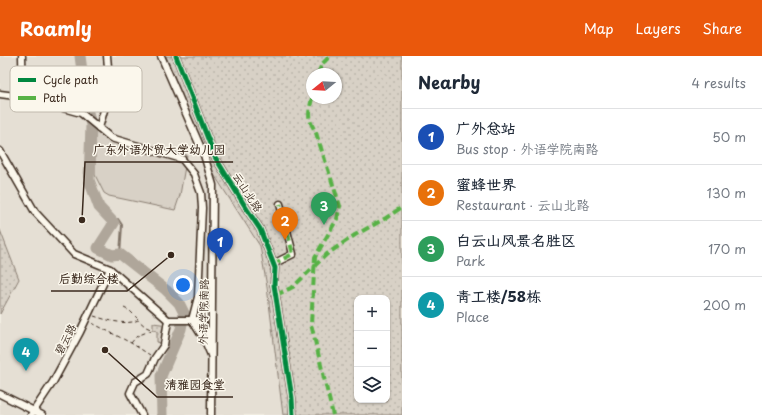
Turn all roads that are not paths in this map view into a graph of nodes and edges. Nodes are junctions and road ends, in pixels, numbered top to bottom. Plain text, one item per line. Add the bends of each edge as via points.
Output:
1 (22, 56) edge
2 (107, 56) edge
3 (161, 56) edge
4 (176, 56) edge
5 (22, 66) edge
6 (108, 66) edge
7 (0, 94) edge
8 (10, 95) edge
9 (76, 112) edge
10 (104, 112) edge
11 (99, 128) junction
12 (0, 151) edge
13 (213, 152) junction
14 (204, 155) junction
15 (280, 204) dead end
16 (273, 264) junction
17 (110, 269) junction
18 (168, 320) junction
19 (192, 320) junction
20 (212, 349) junction
21 (212, 359) junction
22 (0, 394) edge
23 (33, 413) edge
24 (42, 415) edge
25 (142, 415) edge
26 (211, 415) edge
27 (293, 415) edge

1 - 5 street
2 - 6 street
3 - 14 street, 外语学院南路
4 - 13 street, 云山北路
7 - 8 street
9 - 11 street
10 - 11 street
11 - 19 street via 111,138 182,159 194,174 201,193 202,208 198,296
12 - 17 street via 35,212 74,254
13 - 14 street
13 - 16 street, 云山北路 via 260,229
14 - 20 street, 外语学院南路 via 213,185
15 - 16 street via 293,254
16 - 27 street, 云山北路
17 - 18 street
17 - 23 street, 碧云路 via 53,382
18 - 19 street
18 - 25 street via 164,345 148,374 135,382 130,392
19 - 20 street via 201,322 204,326
19 - 21 street
20 - 21 street, 外语学院南路
21 - 26 street, 外语学院南路
22 - 23 street
23 - 24 street

